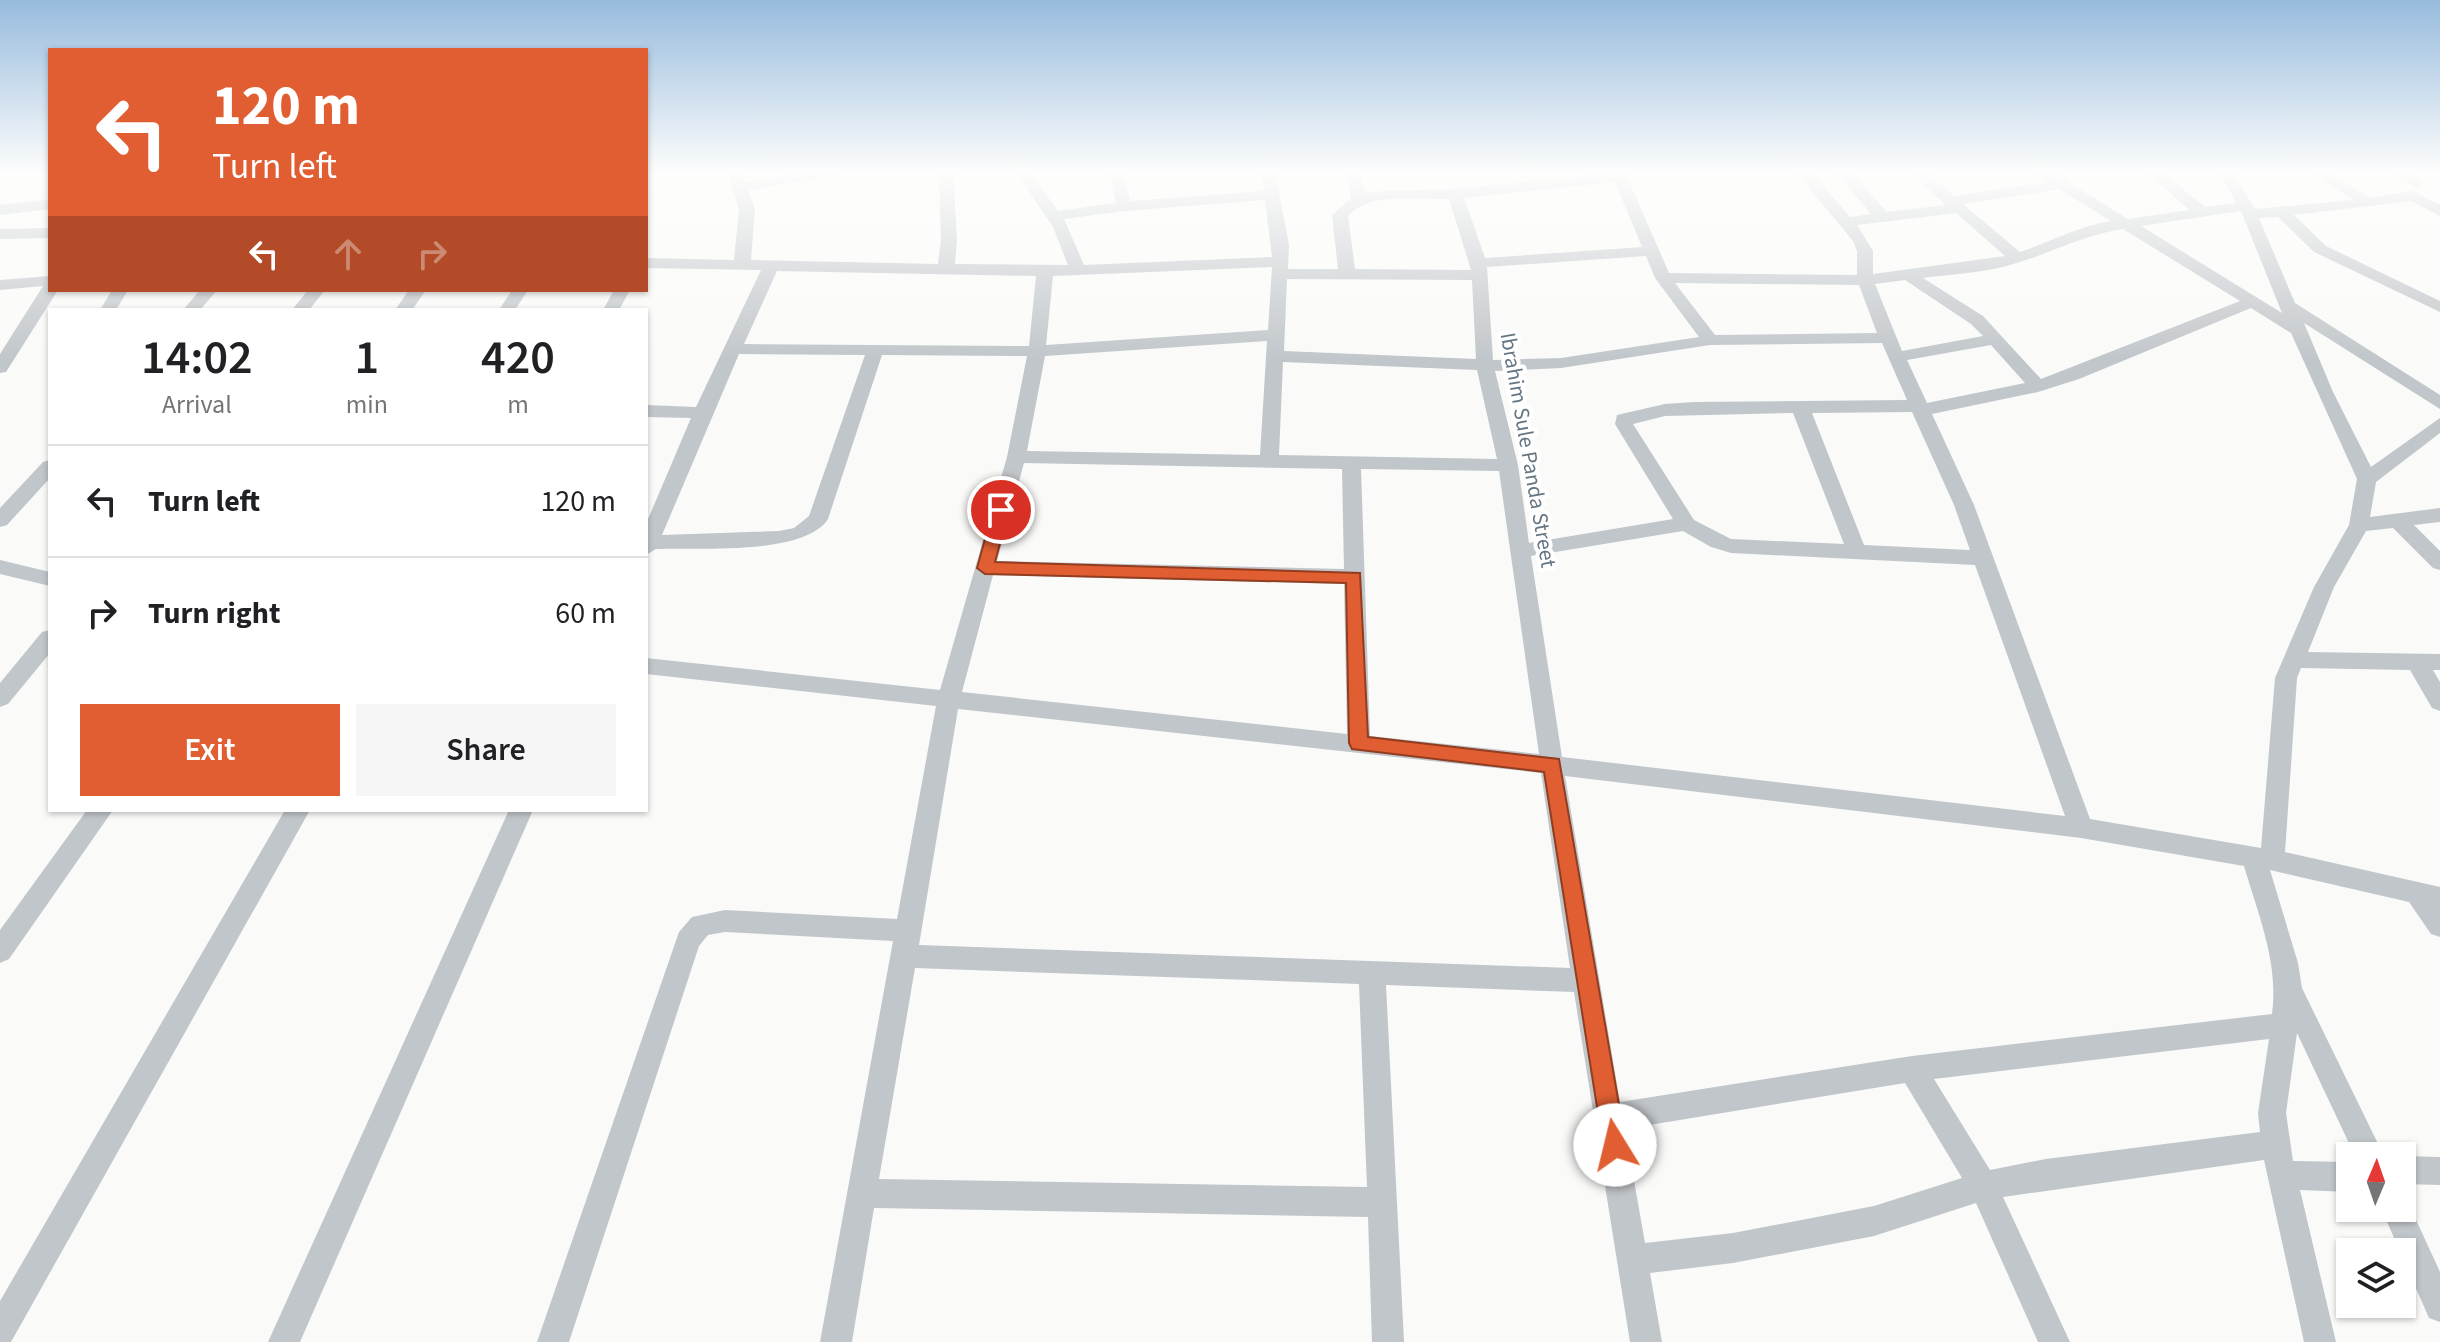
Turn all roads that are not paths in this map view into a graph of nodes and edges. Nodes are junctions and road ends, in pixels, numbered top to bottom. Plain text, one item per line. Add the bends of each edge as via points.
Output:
1 (745, 235) edge
2 (949, 235) edge
3 (1062, 235) edge
4 (1279, 235) edge
5 (1342, 235) edge
6 (1468, 235) edge
7 (1643, 235) edge
8 (1855, 235) edge
9 (1991, 235) edge
10 (2077, 235) edge
11 (2143, 235) edge
12 (2259, 235) edge
13 (2305, 235) edge
14 (1649, 251) junction
15 (2017, 258) junction
16 (648, 263) edge
17 (742, 265) junction
18 (771, 266) junction
19 (1280, 268) junction
20 (946, 269) junction
21 (1479, 269) junction
22 (1078, 270) junction
23 (1045, 271) junction
24 (1905, 273) junction
25 (1347, 275) junction
26 (1663, 278) junction
27 (1865, 280) junction
28 (48, 281) edge
29 (0, 285) edge
30 (48, 292) edge
31 (207, 292) edge
32 (315, 292) edge
33 (2252, 302) junction
34 (2290, 307) junction
35 (2440, 307) edge
36 (193, 308) edge
37 (302, 308) edge
38 (2298, 330) junction
39 (1277, 335) junction
40 (1888, 338) junction
41 (1996, 339) junction
42 (1710, 340) junction
43 (735, 349) junction
44 (875, 351) junction
45 (1037, 351) junction
46 (1275, 356) junction
47 (1896, 357) junction
48 (1485, 366) junction
49 (0, 368) edge
50 (2038, 386) junction
51 (2440, 403) edge
52 (1920, 408) junction
53 (1801, 409) junction
54 (648, 411) edge
55 (703, 413) junction
56 (2440, 424) edge
57 (1016, 457) junction
58 (1269, 459) junction
59 (1351, 461) junction
60 (1508, 465) junction
61 (48, 468) edge
62 (2367, 479) junction
63 (2440, 515) edge
64 (0, 520) edge
65 (2399, 522) junction
66 (1687, 525) junction
67 (2359, 525) junction
68 (648, 545) edge
69 (1521, 551) junction
70 (1857, 552) junction
71 (1983, 558) junction
72 (2440, 563) edge
73 (0, 567) edge
74 (985, 568) junction
75 (1354, 577) junction
76 (48, 579) edge
77 (48, 640) edge
78 (2293, 660) junction
79 (2429, 662) edge
80 (648, 666) edge
81 (0, 698) edge
82 (949, 698) junction
83 (2440, 702) edge
84 (1359, 743) junction
85 (1552, 765) junction
86 (100, 812) edge
87 (297, 812) edge
88 (520, 812) edge
89 (2081, 828) junction
90 (2263, 858) junction
91 (2429, 896) edge
92 (2440, 926) edge
93 (906, 944) junction
94 (0, 951) edge
95 (1372, 973) junction
96 (1585, 980) junction
97 (2289, 989) junction
98 (2283, 1025) junction
99 (1912, 1069) junction
100 (1611, 1117) junction
101 (2363, 1142) edge
102 (2275, 1144) junction
103 (2416, 1170) edge
104 (2440, 1171) edge
105 (2282, 1175) junction
106 (2336, 1177) edge
107 (1983, 1186) junction
108 (862, 1193) junction
109 (1382, 1202) junction
110 (2402, 1222) edge
111 (1631, 1260) junction
112 (2440, 1307) edge
113 (0, 1331) edge
114 (284, 1342) edge
115 (553, 1342) edge
116 (836, 1342) edge
117 (1388, 1342) edge
118 (1646, 1342) edge
119 (2054, 1342) edge
120 (2320, 1342) edge

1 - 17 street
2 - 20 street
3 - 22 street
4 - 19 street
5 - 25 street
6 - 21 street, Ibrahim Sule Panda Street
7 - 14 street
8 - 27 street via 1865,251
9 - 15 street
10 - 15 street
11 - 33 street
12 - 34 street
13 - 35 street via 2320,249
14 - 21 street
14 - 26 street
15 - 24 street
16 - 17 street
17 - 18 street
18 - 20 street
18 - 43 street
19 - 22 street
19 - 25 street
19 - 39 street
20 - 23 street
21 - 25 street
21 - 48 street, Ibrahim Sule Panda Street
22 - 23 street
23 - 45 street
24 - 27 street
24 - 41 street via 1977,320
26 - 27 street
26 - 42 street
27 - 40 street
28 - 29 street
30 - 49 street
31 - 36 street
32 - 37 street
33 - 38 street
33 - 50 street
34 - 38 street
34 - 51 street
38 - 62 street
39 - 45 street
39 - 46 street
40 - 42 street
40 - 47 street
41 - 47 street
41 - 50 street
42 - 48 street via 1561,363
43 - 44 street
43 - 55 street
44 - 45 street
44 - 68 street via 818,519 810,529 779,538
45 - 57 street
46 - 48 street
46 - 58 street
47 - 52 street
48 - 60 street, Ibrahim Sule Panda Street
50 - 52 street
52 - 53 street
52 - 71 street
53 - 66 street via 1694,408 1624,419
53 - 70 street
54 - 55 street
55 - 68 street
56 - 62 street
57 - 58 street
57 - 74 street
58 - 59 street
59 - 60 street
59 - 75 street
60 - 69 street, Ibrahim Sule Panda Street
61 - 64 street
62 - 67 street
63 - 65 street
65 - 67 street
65 - 72 street
66 - 69 street
66 - 70 street via 1721,544
67 - 78 street via 2324,587
69 - 85 street, Ibrahim Sule Panda Street
70 - 71 street
71 - 89 street
73 - 76 street
74 - 75 street
74 - 82 street
75 - 84 street
77 - 81 street
78 - 79 street
78 - 90 street via 2286,678
79 - 83 street
80 - 82 street
82 - 84 street
82 - 93 street
84 - 85 street
85 - 89 street
85 - 96 street, Ibrahim Sule Panda Street
86 - 94 street
87 - 113 street
88 - 114 street
89 - 90 street
90 - 91 street
90 - 97 street
91 - 92 street
93 - 95 street
93 - 108 street
93 - 115 street via 725,921 701,925 688,940
95 - 96 street
95 - 109 street
96 - 100 street, Ibrahim Sule Panda Street
97 - 98 street
97 - 101 street
98 - 99 street
98 - 102 street via 2272,1113
99 - 100 street
99 - 107 street
100 - 111 street, Ibrahim Sule Panda Street
102 - 105 street
102 - 107 street
103 - 104 street
105 - 106 street
105 - 120 street
107 - 111 street via 1874,1221 1733,1248
107 - 119 street
108 - 109 street
108 - 116 street
109 - 117 street
110 - 112 street
111 - 118 street, Ibrahim Sule Panda Street

